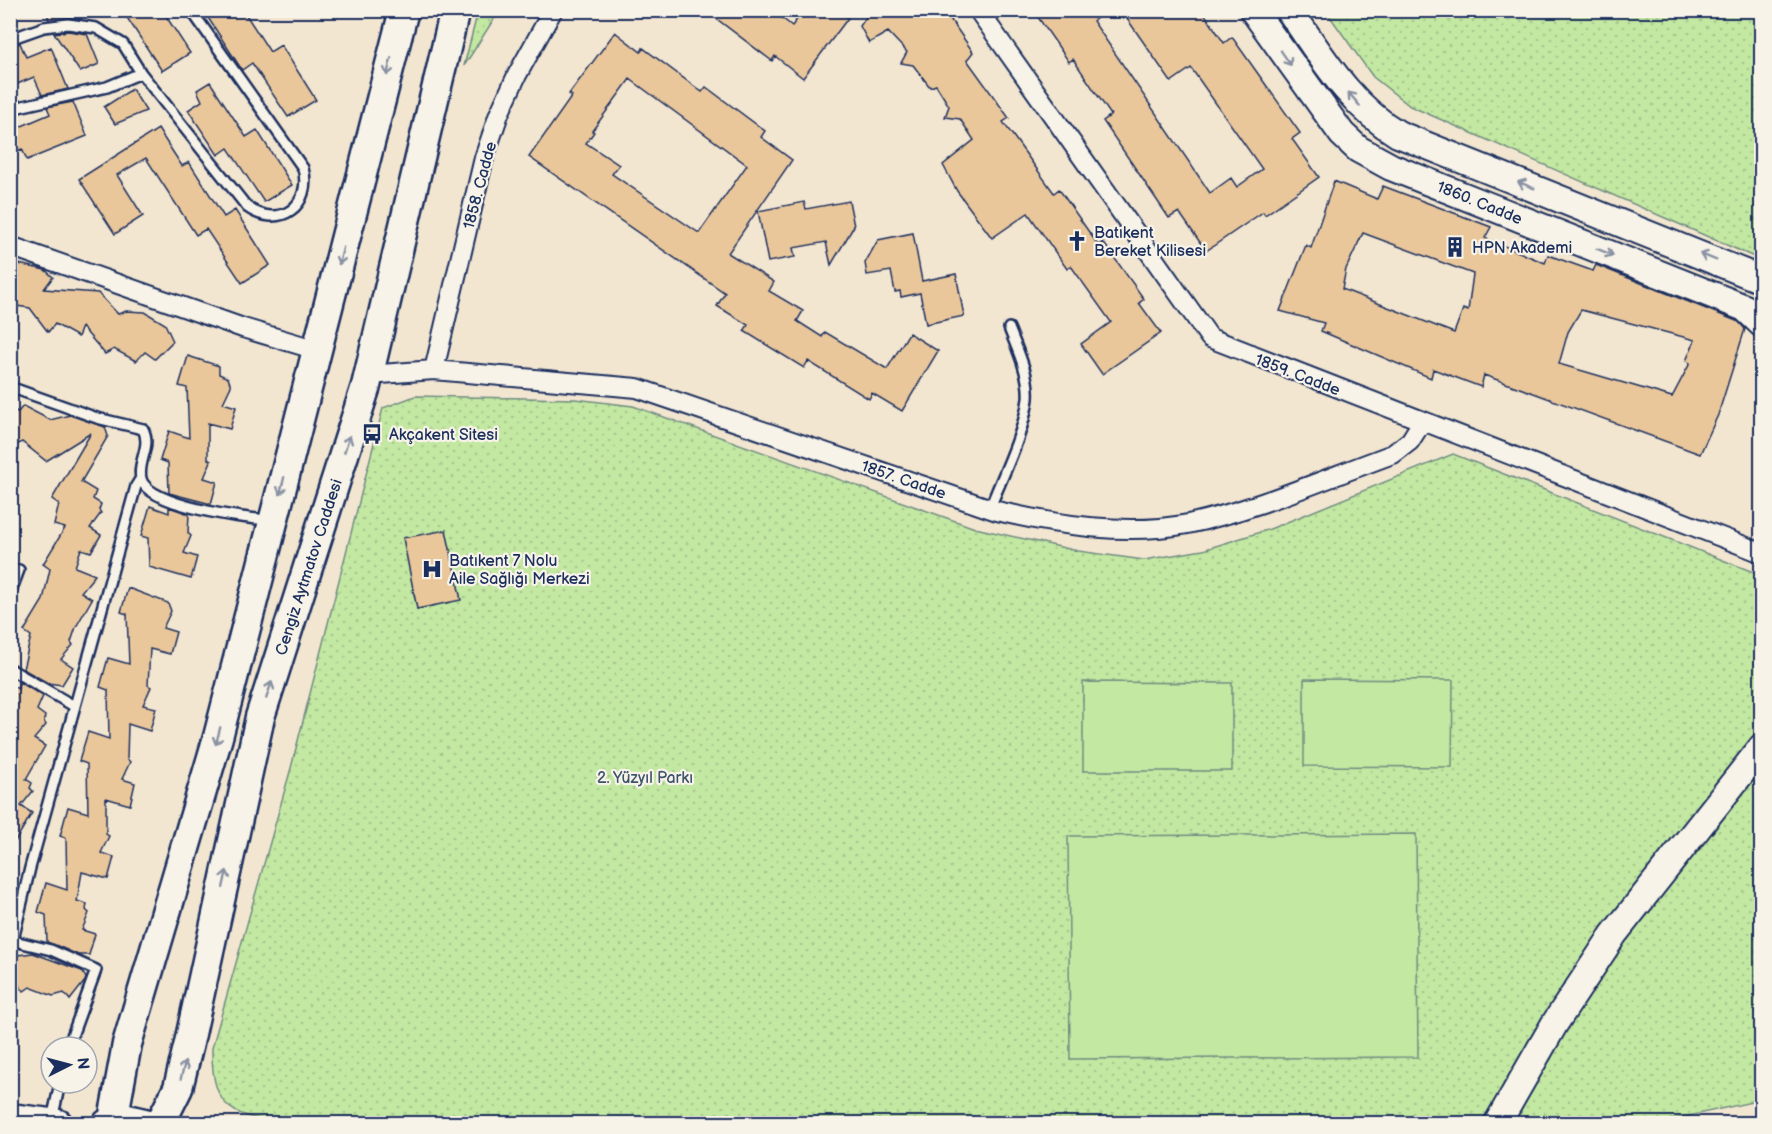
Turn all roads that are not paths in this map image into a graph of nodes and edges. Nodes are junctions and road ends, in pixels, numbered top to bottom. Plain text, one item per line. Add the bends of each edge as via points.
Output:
1 (191, 10) edge
2 (404, 10) edge
3 (455, 10) edge
4 (553, 10) edge
5 (978, 10) edge
6 (1252, 10) edge
7 (1289, 10) edge
8 (10, 39) edge
9 (141, 73) junction
10 (10, 109) edge
11 (10, 246) edge
12 (1761, 280) edge
13 (1761, 324) edge
14 (1010, 328) dead end
15 (317, 350) junction
16 (434, 370) junction
17 (368, 375) junction
18 (10, 387) edge
19 (1422, 422) junction
20 (141, 478) junction
21 (990, 508) junction
22 (274, 520) junction
23 (1761, 553) edge
24 (18, 570) dead end
25 (10, 594) edge
26 (10, 669) edge
27 (75, 706) junction
28 (1761, 747) edge
29 (10, 905) edge
30 (20, 910) junction
31 (12, 940) edge
32 (72, 1035) edge
33 (58, 1095) edge
34 (10, 1118) edge
35 (110, 1122) edge
36 (55, 1123) edge
37 (148, 1124) edge
38 (160, 1124) edge
39 (1497, 1124) edge

1 - 9 lane via 299,160 306,186 299,202 284,214 274,216 255,213 247,207
2 -> 15 main road
3 - 17 main road, Cengiz Aytmatov Caddesi
4 - 16 street, 1858. Cadde via 517,75 488,147
5 - 19 street, 1859. Cadde via 1210,338
6 -> 13 street, 1860. Cadde via 1327,116 1358,149 1391,167 1745,308
12 -> 7 street, 1860. Cadde via 1398,134 1353,99
8 - 9 lane via 56,25 96,28 123,44
9 - 10 lane via 107,87
11 - 15 street
14 - 21 lane via 1024,369 1028,398
15 -> 22 main road
16 - 17 street, 1857. Cadde
16 - 21 street, 1857. Cadde via 637,388
38 -> 17 main road, Cengiz Aytmatov Caddesi via 178,1088 260,717
18 - 20 lane via 97,418 143,429 147,444
19 - 21 street, 1857. Cadde via 1410,441 1393,454 1188,524 1152,528 1073,525
19 - 23 street, 1859. Cadde
20 - 22 lane via 149,490 192,508
20 - 27 lane
22 -> 35 main road via 218,737 127,1044
24 - 25 lane
26 - 27 lane
27 - 30 lane
28 - 39 street via 1614,934 1555,1023
29 - 30 lane
30 - 31 lane
31 - 32 lane via 51,950 96,970
33 - 36 lane
34 - 36 main road
35 - 37 main road via 136,1118

